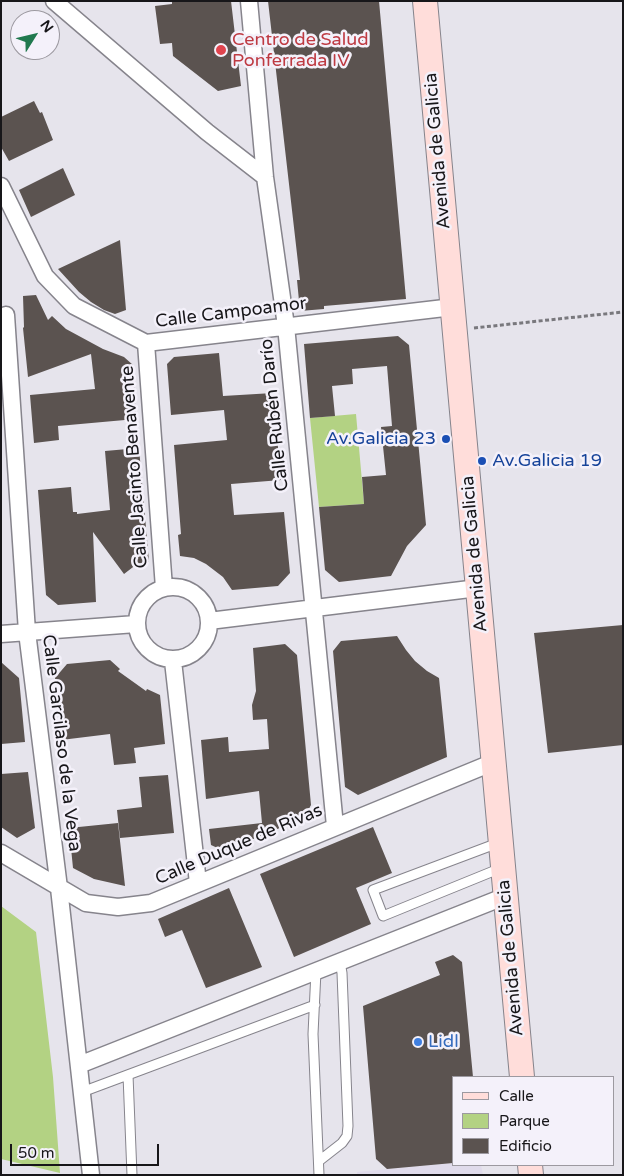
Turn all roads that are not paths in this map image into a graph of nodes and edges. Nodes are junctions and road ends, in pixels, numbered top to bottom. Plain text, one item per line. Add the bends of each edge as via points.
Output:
1 (54, 1) edge
2 (249, 1) edge
3 (425, 1) edge
4 (265, 177) junction
5 (2, 192) edge
6 (453, 307) junction
7 (6, 315) dead end
8 (286, 326) junction
9 (146, 343) junction
10 (164, 588) junction
11 (478, 588) junction
12 (314, 608) junction
13 (209, 621) junction
14 (136, 624) junction
15 (27, 632) junction
16 (1, 634) edge
17 (173, 661) junction
18 (494, 762) junction
19 (335, 826) junction
20 (501, 842) junction
21 (1, 852) edge
22 (503, 867) junction
23 (198, 883) junction
24 (60, 888) junction
25 (506, 896) junction
26 (340, 962) junction
27 (316, 972) junction
28 (314, 1005) junction
29 (79, 1065) junction
30 (128, 1075) junction
31 (522, 1076) edge
32 (82, 1092) junction
33 (318, 1161) junction
34 (91, 1175) edge
35 (132, 1175) edge
36 (319, 1175) edge

1 - 4 street via 214,138
2 - 4 street, Calle Rubén Darío
3 - 6 main road, Avenida de Galicia
4 - 8 street, Calle Rubén Darío
5 - 9 street, Calle Campoamor via 45,276 62,294 74,306
6 - 8 street, Calle Campoamor
6 - 11 main road, Avenida de Galicia
7 - 15 street, Calle Garcilaso de la Vega
8 - 9 street, Calle Campoamor
8 - 12 street, Calle Rubén Darío
9 - 10 street, Calle Jacinto Benavente
10 - 13 street via 175,587 197,596 205,605
10 - 14 street via 152,593 142,603
11 - 12 street
11 - 18 main road, Avenida de Galicia
12 - 13 street
12 - 19 street, Calle Rubén Darío
13 - 17 street via 207,637 199,650
14 - 15 street
14 - 17 street via 140,642 156,657
15 - 16 street
15 - 24 street, Calle Garcilaso de la Vega
17 - 23 street
18 - 19 street, Calle Duque de Rivas
18 - 20 main road, Avenida de Galicia
19 - 23 street, Calle Duque de Rivas
20 - 22 main road, Avenida de Galicia
20 - 22 lane via 373,890 383,916
21 - 24 street, Calle Duque de Rivas
22 - 25 main road, Avenida de Galicia
23 - 24 street, Calle Duque de Rivas via 151,903 118,907 86,903
24 - 29 street, Calle Garcilaso de la Vega
25 - 26 street
25 - 31 main road, Avenida de Galicia
26 - 27 street
26 - 33 lane via 347,1136 342,1144
27 - 28 lane
27 - 29 street
28 - 30 lane
28 - 33 lane
29 - 32 street, Calle Garcilaso de la Vega
30 - 32 lane
30 - 35 lane
32 - 34 street, Calle Garcilaso de la Vega
33 - 36 lane

